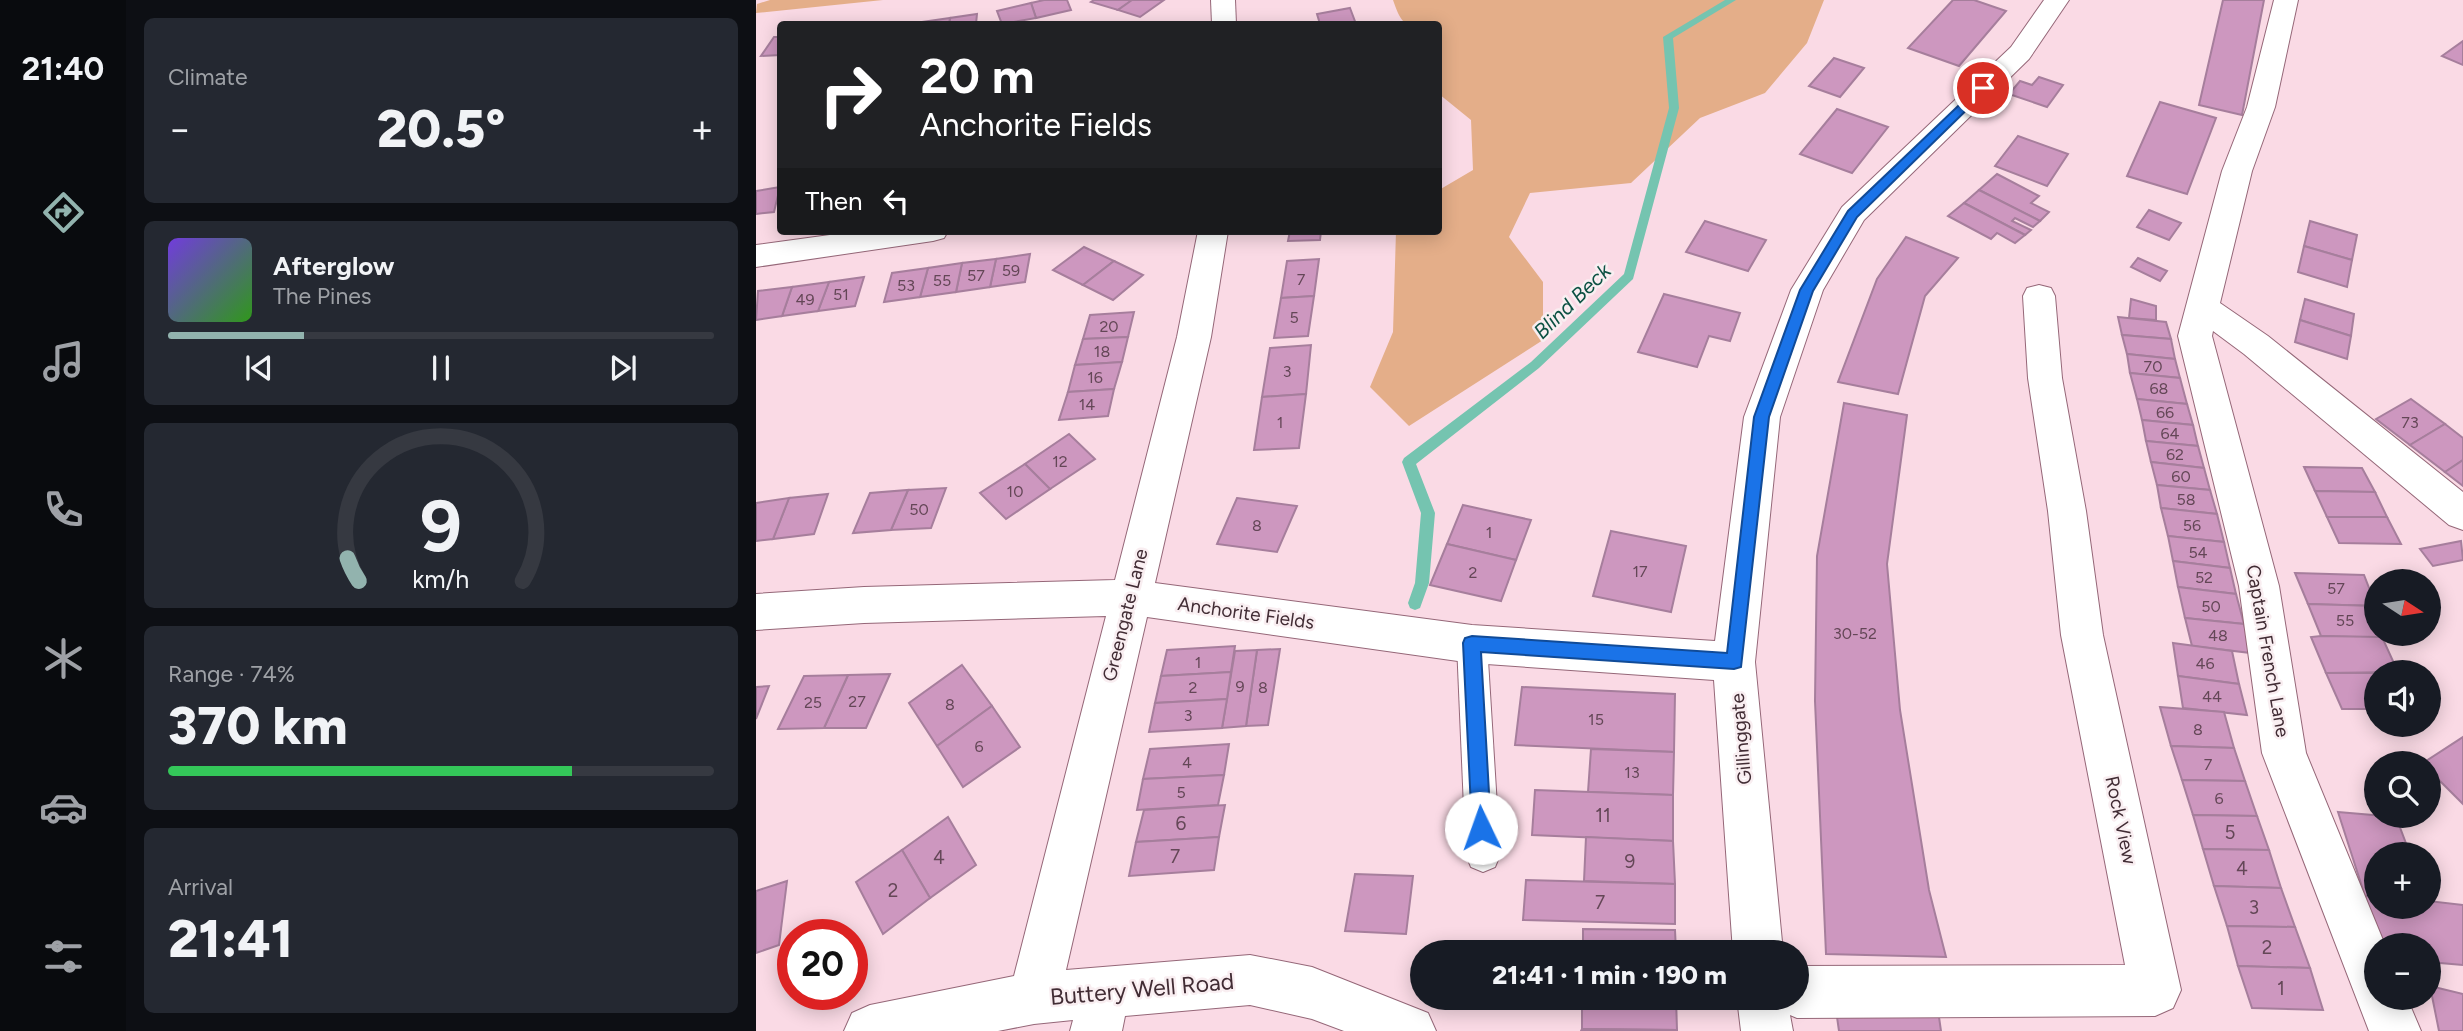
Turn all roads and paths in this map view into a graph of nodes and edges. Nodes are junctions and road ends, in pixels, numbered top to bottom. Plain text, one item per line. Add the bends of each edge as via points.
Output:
1 (1223, 0) edge
2 (2057, 0) edge
3 (2283, 10) edge
4 (1224, 21) edge
5 (905, 235) edge
6 (1212, 235) edge
7 (756, 256) edge
8 (2039, 296) dead end
9 (2201, 306) junction
10 (2463, 514) edge
11 (1129, 597) junction
12 (756, 612) edge
13 (1472, 643) junction
14 (1734, 662) junction
15 (1483, 855) dead end
16 (1757, 940) edge
17 (2364, 956) edge
18 (1809, 992) edge
19 (1034, 998) junction
20 (1764, 1010) edge
21 (2386, 1010) edge
22 (1100, 1012) edge
23 (870, 1031) edge
24 (1410, 1031) edge
25 (1767, 1031) edge
26 (2395, 1031) edge

1 - 4 street
2 - 14 street, Gillinggate via 2020,53 1853,214 1807,290 1762,417
3 - 9 street, Captain French Lane via 2261,107 2237,171
5 - 7 street
6 - 11 street, Greengate Lane via 1194,337
8 - 18 street, Rock View via 2045,378 2082,635 2155,990
9 - 10 street via 2256,345
9 - 17 street, Captain French Lane via 2194,336 2259,586 2284,753
11 - 12 street, Anchorite Fields
11 - 13 street, Anchorite Fields
11 - 19 street, Greengate Lane
13 - 14 street, Anchorite Fields
13 - 15 lane
14 - 16 street, Gillinggate
19 - 22 street, Buttery Well Road
19 - 23 street, Buttery Well Road
20 - 25 street
21 - 26 street
22 - 24 street, Buttery Well Road via 1250,980 1312,993

